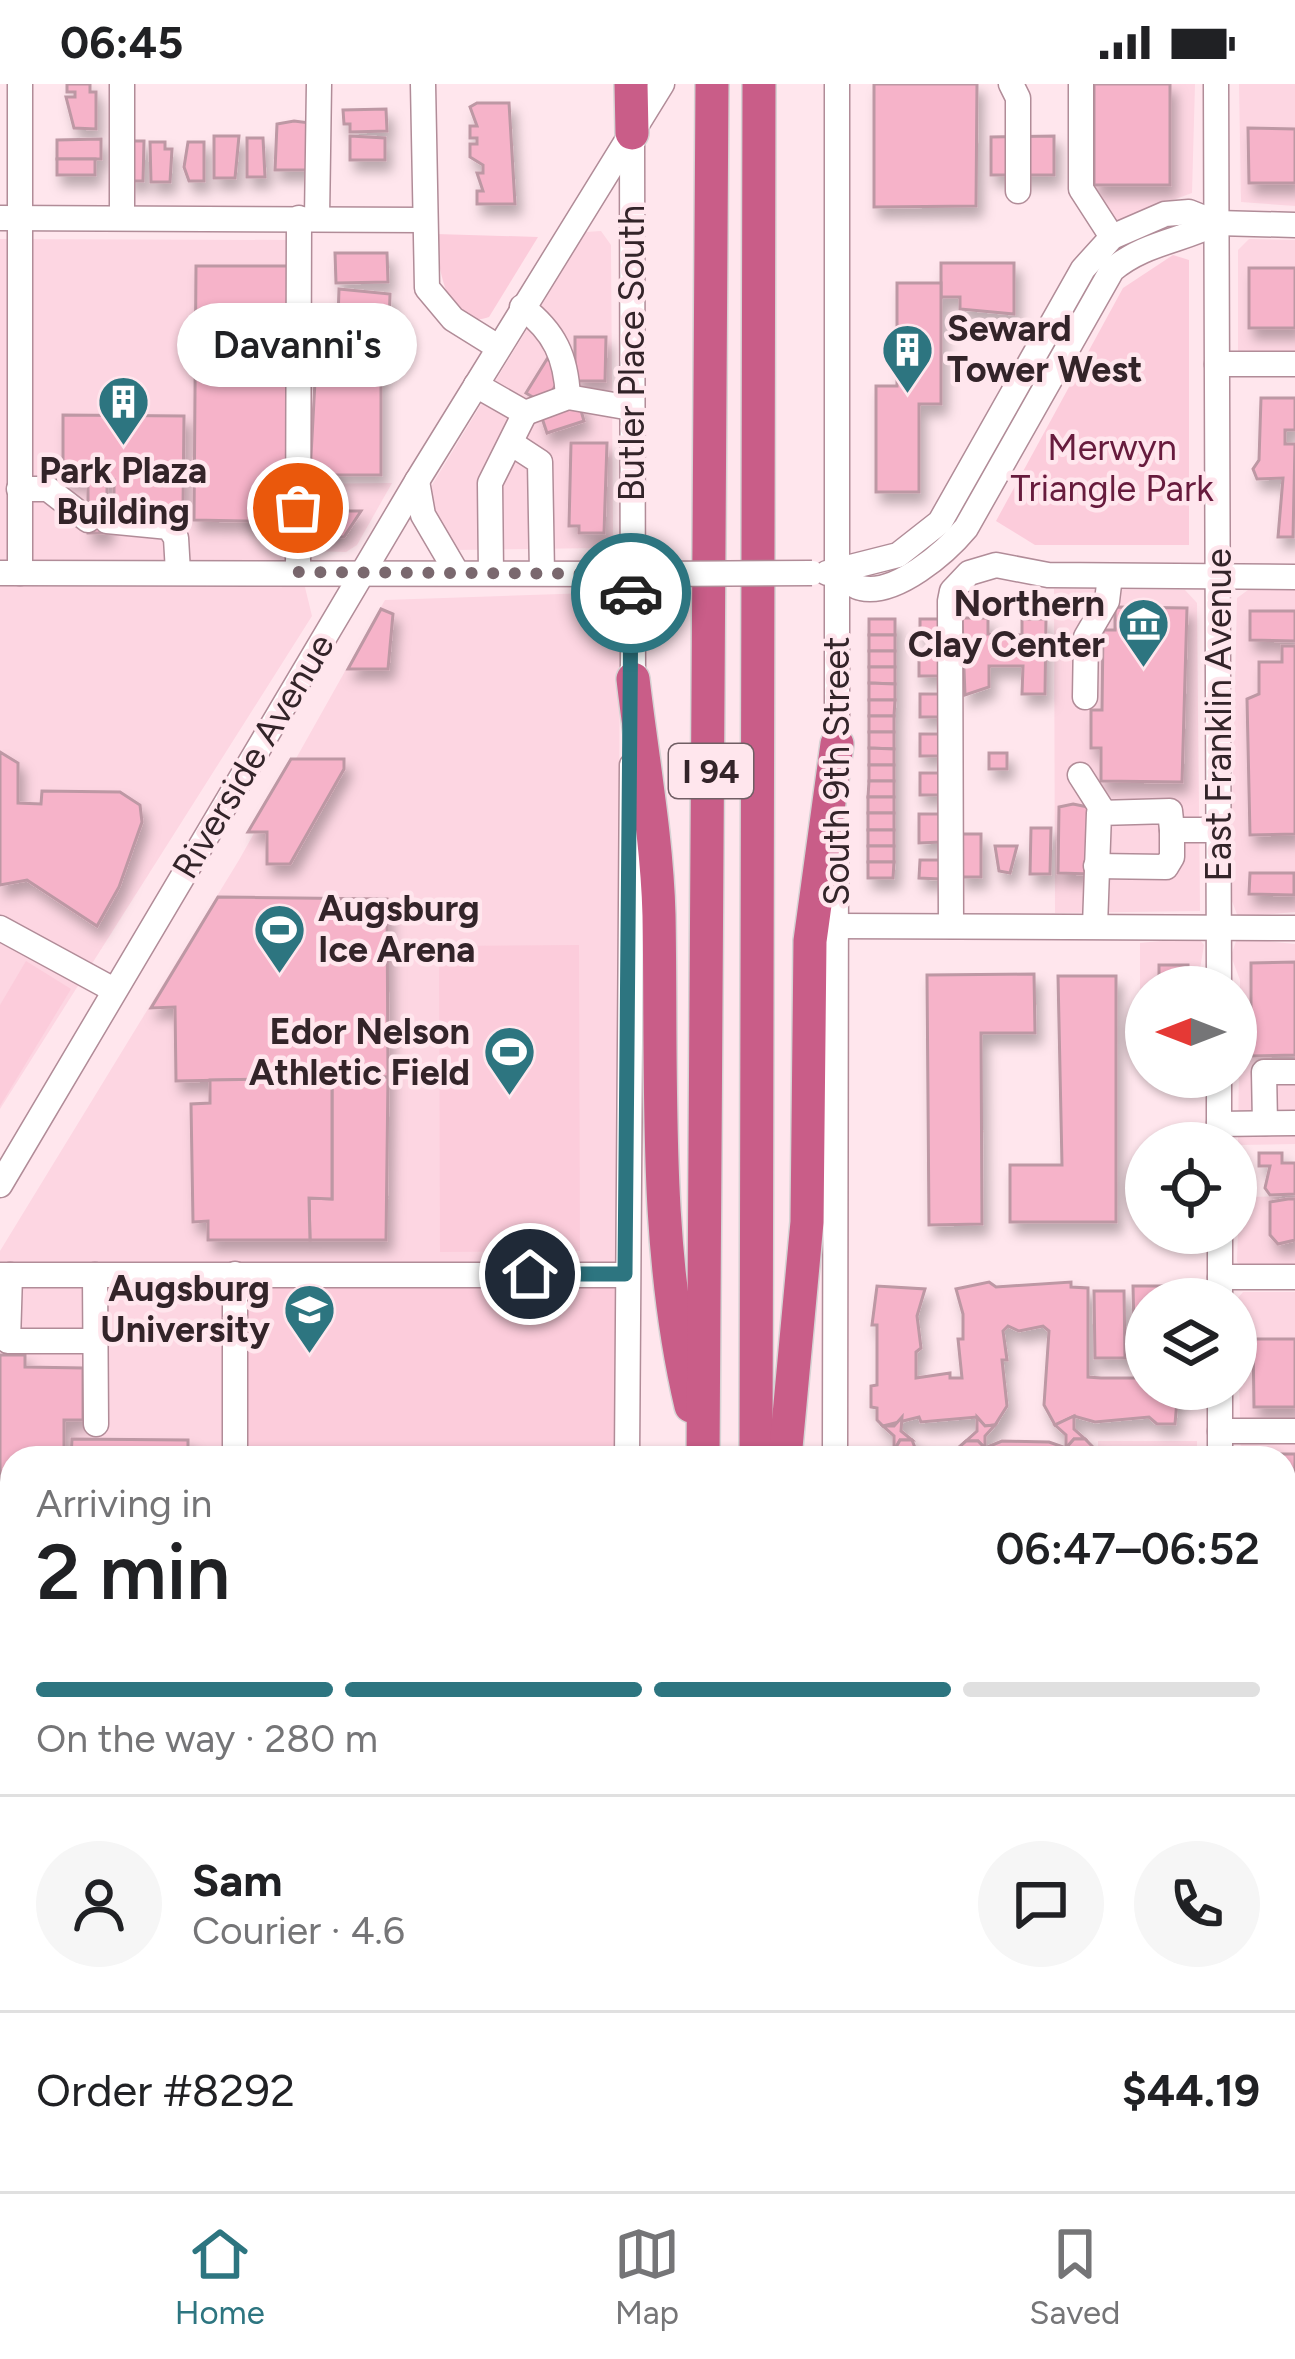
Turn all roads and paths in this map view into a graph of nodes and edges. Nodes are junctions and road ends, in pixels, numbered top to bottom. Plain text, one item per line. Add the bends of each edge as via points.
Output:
1 (20, 84) edge
2 (122, 84) edge
3 (319, 84) edge
4 (423, 84) edge
5 (712, 84) edge
6 (759, 84) edge
7 (837, 84) edge
8 (1081, 84) edge
9 (1216, 84) edge
10 (1020, 89) edge
11 (648, 90) edge
12 (632, 133) junction
13 (1018, 191) dead end
14 (9, 218) edge
15 (122, 218) junction
16 (308, 218) junction
17 (422, 220) junction
18 (1217, 223) junction
19 (1295, 225) edge
20 (1112, 237) junction
21 (522, 308) junction
22 (498, 346) junction
23 (1217, 364) junction
24 (1295, 364) edge
25 (476, 385) junction
26 (568, 397) junction
27 (631, 408) junction
28 (525, 413) junction
29 (511, 443) junction
30 (418, 481) junction
31 (20, 489) junction
32 (178, 572) junction
33 (298, 572) junction
34 (364, 572) junction
35 (10, 573) edge
36 (457, 573) junction
37 (491, 573) junction
38 (542, 573) junction
39 (825, 573) junction
40 (642, 574) junction
41 (1110, 576) junction
42 (1295, 577) edge
43 (1218, 578) junction
44 (633, 679) junction
45 (1085, 697) dead end
46 (837, 744) junction
47 (1080, 776) dead end
48 (1103, 811) junction
49 (1172, 830) junction
50 (1219, 830) junction
51 (1096, 866) junction
52 (835, 926) junction
53 (951, 926) junction
54 (1095, 926) junction
55 (1219, 927) junction
56 (0, 928) edge
57 (1295, 928) edge
58 (1219, 966) edge
59 (114, 990) junction
60 (1295, 1072) edge
61 (1265, 1123) junction
62 (1295, 1123) edge
63 (1257, 1125) edge
64 (0, 1185) edge
65 (95, 1274) junction
66 (235, 1274) junction
67 (625, 1274) junction
68 (5, 1275) edge
69 (1295, 1277) edge
70 (1257, 1283) edge
71 (95, 1340) junction
72 (1220, 1410) edge
73 (97, 1424) dead end
74 (1220, 1431) junction
75 (1295, 1432) edge
76 (235, 1446) edge
77 (627, 1446) edge
78 (700, 1446) edge
79 (703, 1446) edge
80 (756, 1446) edge
81 (786, 1446) edge
82 (835, 1446) edge
83 (1220, 1446) edge

1 - 14 street
2 - 15 street
3 - 16 street
4 - 17 street
5 - 79 highway, I 94
6 - 80 highway, I 94
7 - 39 street, South 9th Street
8 - 20 street via 1081,188
9 - 18 street, East Franklin Avenue
10 - 13 street
11 - 12 highway
12 - 21 street, Riverside Avenue
12 - 27 street, Butler Place South
14 - 15 street
14 - 31 street
15 - 16 street
16 - 17 street
16 - 33 street
17 - 22 street via 422,266 438,306
18 - 19 street
18 - 20 street via 1189,212 1165,214
18 - 23 street, East Franklin Avenue
18 - 39 street via 1148,245 1112,270 966,528 942,556 874,588
20 - 39 street via 1083,269 940,522 898,555
21 - 22 street, Riverside Avenue
21 - 26 street via 547,326 567,364
22 - 25 street, Riverside Avenue
23 - 24 street
23 - 43 street, East Franklin Avenue
25 - 28 street
25 - 30 street, Riverside Avenue
26 - 27 street
26 - 28 street
27 - 40 street, Butler Place South
28 - 29 street
29 - 37 street via 490,483
29 - 38 street via 540,462
30 - 34 street, Riverside Avenue
30 - 36 street via 423,515
31 - 32 street via 48,490 98,521 169,527
31 - 35 street
32 - 33 street
32 - 35 street
33 - 34 street
34 - 36 street
34 - 59 street, Riverside Avenue
36 - 37 street
37 - 38 street
38 - 40 street
39 - 40 street, bridge
39 - 46 street, South 9th Street
40 - 44 street, Butler Place South
41 - 43 street
41 - 45 street via 1108,601 1086,637
41 - 53 street via 996,566 969,573 952,591
42 - 43 street
43 - 50 street, East Franklin Avenue
44 - 67 street, Butler Place South
44 - 78 highway via 657,890 667,1236 681,1365
46 - 52 street, South 9th Street
46 - 81 highway via 810,941 807,1222
47 - 48 street
48 - 49 street via 1170,811
48 - 51 street
49 - 50 street
49 - 51 street via 1166,867
50 - 55 street, East Franklin Avenue
51 - 54 street
52 - 53 street
52 - 82 street, South 9th Street
53 - 54 street
54 - 55 street
55 - 57 street
55 - 58 street, East Franklin Avenue
56 - 59 street
59 - 64 street, Riverside Avenue
60 - 61 street via 1264,1072
61 - 62 street
61 - 63 street
65 - 66 street
65 - 68 street
65 - 71 street
66 - 67 street
66 - 76 street
67 - 77 street, Butler Place South
68 - 71 street via 8,1340
69 - 70 street
71 - 73 street
72 - 74 street
74 - 75 street
74 - 83 street

